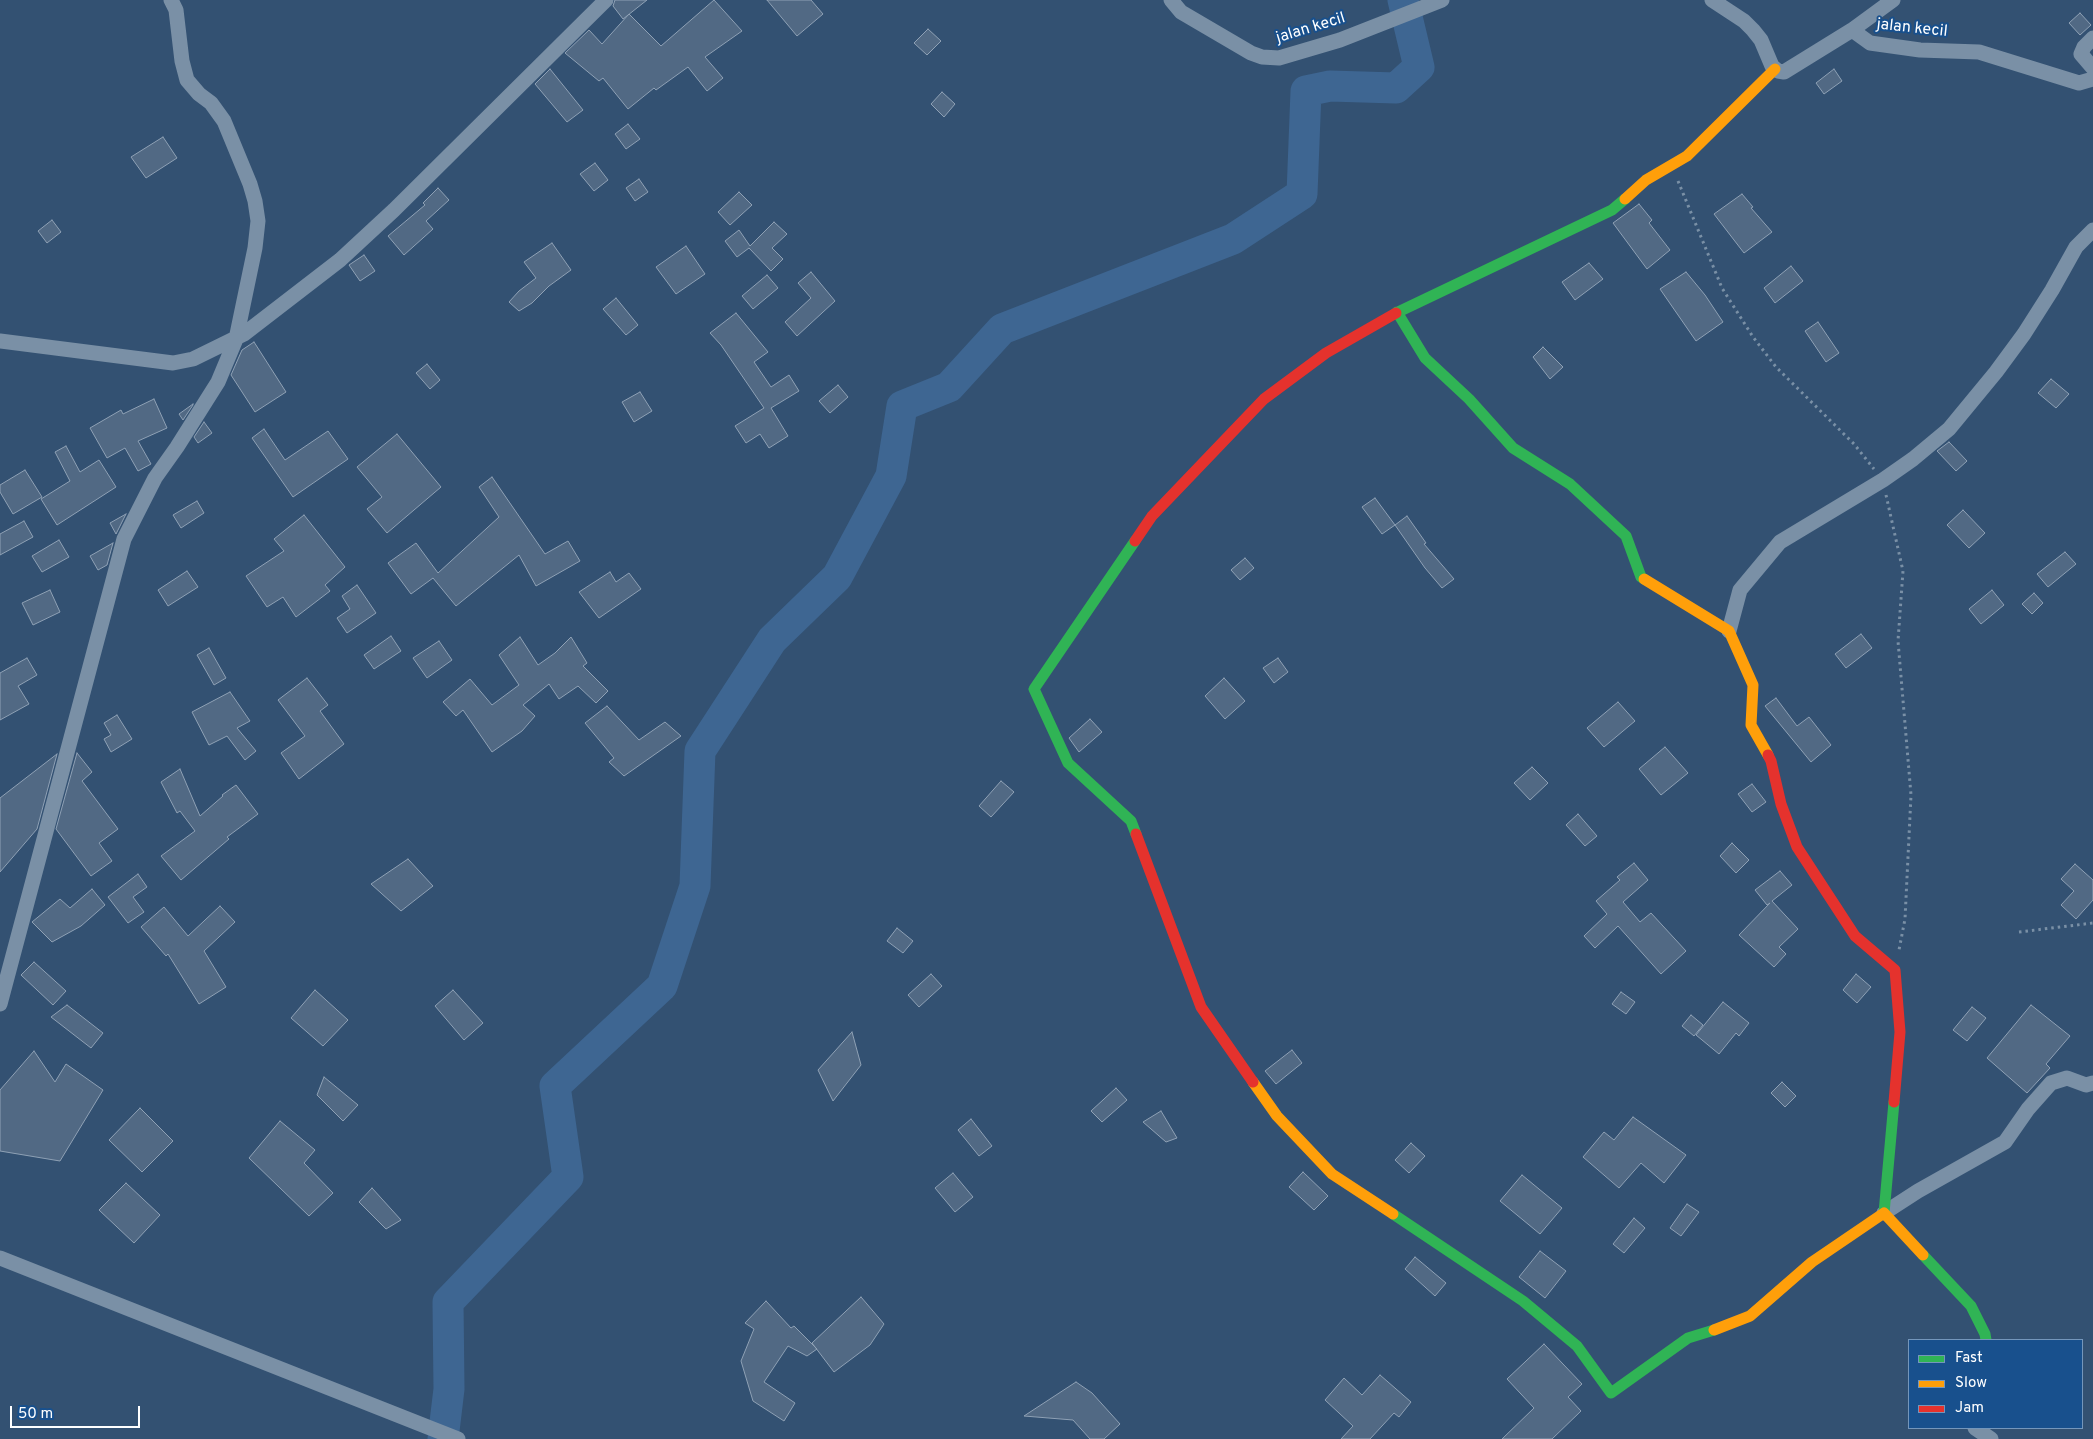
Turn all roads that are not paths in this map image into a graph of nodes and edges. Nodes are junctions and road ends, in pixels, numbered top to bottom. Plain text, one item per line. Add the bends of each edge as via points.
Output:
1 (171, 0) edge
2 (606, 0) edge
3 (1171, 0) edge
4 (1442, 0) edge
5 (1712, 0) edge
6 (1892, 0) edge
7 (1852, 30) junction
8 (2093, 38) edge
9 (2093, 68) edge
10 (1775, 69) junction
11 (2093, 79) edge
12 (2093, 230) edge
13 (1397, 312) junction
14 (236, 339) junction
15 (0, 341) edge
16 (1729, 631) junction
17 (0, 1004) edge
18 (2093, 1083) edge
19 (1884, 1213) junction
20 (0, 1258) edge
21 (1986, 1339) edge
22 (1976, 1429) edge
23 (458, 1439) edge
24 (1991, 1439) edge

1 - 14 street via 176,10 187,80 224,121 255,201 258,220 255,248
2 - 14 street via 434,172 340,260
3 - 4 street, jalan kecil via 1181,12 1251,53 1279,58 1340,40
5 - 10 street via 1753,30
6 - 7 street
7 - 10 street, jalan kecil via 1784,72
7 - 11 street, jalan kecil via 1870,44 1980,52 2079,83
8 - 9 street via 2081,54
10 - 13 street via 1687,156 1646,180 1612,210
12 - 16 street via 2076,247 2024,334 1949,430 1882,480 1780,542 1740,590
13 - 16 street via 1425,358 1513,448 1570,484 1626,536 1641,577
13 - 19 street via 1326,353 1264,399 1152,516 1034,689 1068,763 1131,821 1202,1007 1277,1116 1332,1174 1523,1301 1577,1346 1611,1393 1688,1338 1750,1316 1812,1262
14 - 15 street via 193,359 173,362
14 - 17 street via 218,382 155,478 124,539
16 - 19 street via 1753,685 1751,725 1771,761 1781,804 1797,847 1855,936 1895,970 1900,1032
18 - 19 street via 2067,1078 2051,1082 2006,1142
19 - 21 street via 1971,1306
20 - 23 street
22 - 24 street

